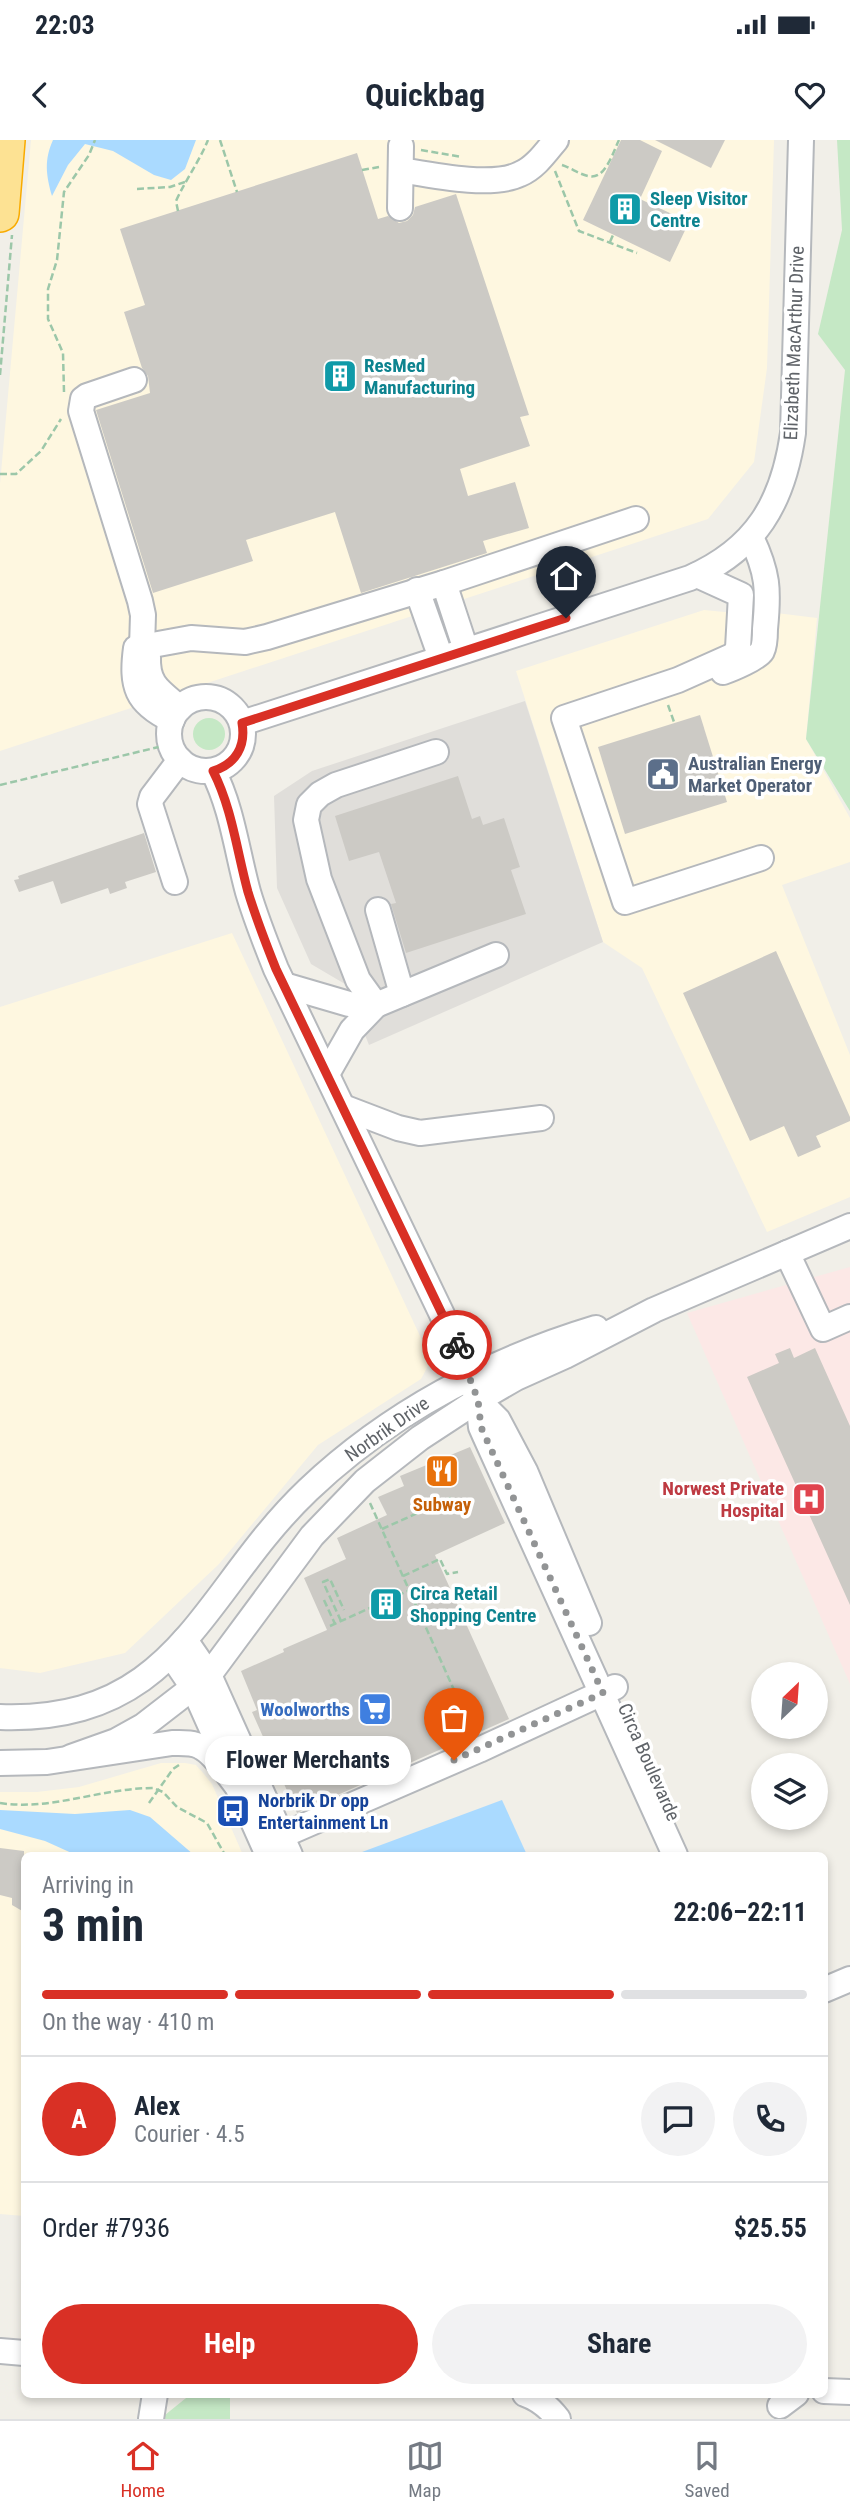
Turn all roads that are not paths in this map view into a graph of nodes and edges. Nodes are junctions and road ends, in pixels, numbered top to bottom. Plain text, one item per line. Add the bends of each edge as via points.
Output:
1 (6, 140) edge
2 (556, 140) edge
3 (801, 140) edge
4 (400, 208) dead end
5 (7, 221) edge
6 (134, 380) dead end
7 (636, 519) dead end
8 (751, 537) junction
9 (697, 575) junction
10 (444, 583) junction
11 (417, 590) junction
12 (142, 647) junction
13 (466, 650) junction
14 (441, 658) junction
15 (678, 680) junction
16 (242, 723) junction
17 (175, 733) junction
18 (436, 752) dead end
19 (213, 771) junction
20 (761, 859) dead end
21 (175, 882) dead end
22 (377, 910) dead end
23 (496, 954) dead end
24 (287, 992) junction
25 (402, 994) junction
26 (376, 1005) junction
27 (347, 1015) junction
28 (327, 1074) junction
29 (343, 1107) junction
30 (541, 1118) dead end
31 (850, 1226) edge
32 (794, 1250) junction
33 (654, 1310) junction
34 (836, 1323) edge
35 (471, 1376) junction
36 (478, 1400) junction
37 (178, 1648) junction
38 (201, 1682) junction
39 (609, 1690) junction
40 (0, 1717) edge
41 (71, 1758) junction
42 (0, 1763) edge
43 (240, 1790) junction
44 (280, 1849) edge
45 (674, 1852) edge
46 (689, 1852) edge
47 (850, 1979) edge
48 (828, 1988) edge
49 (0, 2351) edge
50 (21, 2353) edge
51 (828, 2390) edge
52 (850, 2392) edge
53 (154, 2398) edge
54 (534, 2398) edge
55 (151, 2419) edge
56 (558, 2419) edge

1 - 5 highway
2 - 4 street via 520,174 491,180 457,179 401,158
3 - 8 street, Elizabeth MacArthur Drive via 793,433 779,492
6 - 12 street via 87,396 81,411 141,601
7 - 10 street
8 - 9 street, Elizabeth MacArthur Drive via 728,558
8 - 15 street via 767,579 762,652 725,672
9 - 13 street, Elizabeth MacArthur Drive
9 - 15 street via 741,596 738,648 727,660
10 - 11 street
10 - 13 street
11 - 12 street via 253,641 191,638
11 - 14 street
12 - 17 street via 134,667 137,689
13 - 14 street, Elizabeth MacArthur Drive
14 - 16 street, Elizabeth MacArthur Drive
15 - 20 street via 564,718 625,902
16 - 17 street via 229,705 197,698
16 - 19 street via 241,748 232,761
17 - 19 street via 200,771
17 - 21 street via 150,804
18 - 26 street via 336,785 309,805 306,820 319,879 358,980
19 - 24 street via 224,792 260,929
22 - 25 street
23 - 25 street
24 - 27 street
24 - 28 street
25 - 26 street
26 - 27 street
27 - 28 street
28 - 29 street
29 - 30 street via 420,1133
29 - 35 street
31 - 32 street, Norbrik Drive
32 - 33 street, Norbrik Drive
32 - 34 street
33 - 35 street, Norbrik Drive via 559,1339
33 - 36 street, Norbrik Drive
35 - 36 street
35 - 37 street, Norbrik Drive via 373,1438 308,1490
36 - 38 street, Norbrik Drive via 394,1457 338,1507
36 - 39 street, Circa Boulevarde via 498,1420 525,1471
37 - 38 street, Norbrik Drive
37 - 40 street, Norbrik Drive via 134,1686 99,1703 51,1715
38 - 41 street, Norbrik Drive via 143,1726
38 - 43 street, Norbrik Drive
38 - 44 street, Norbrik Drive
39 - 44 street
39 - 45 street, Circa Boulevarde
39 - 46 street, Circa Boulevarde
41 - 42 street, Norbrik Drive
41 - 43 street, Norbrik Drive via 190,1743 202,1746
43 - 44 street, Norbrik Drive
47 - 48 street
49 - 50 street
51 - 52 street
53 - 55 street
54 - 56 street

